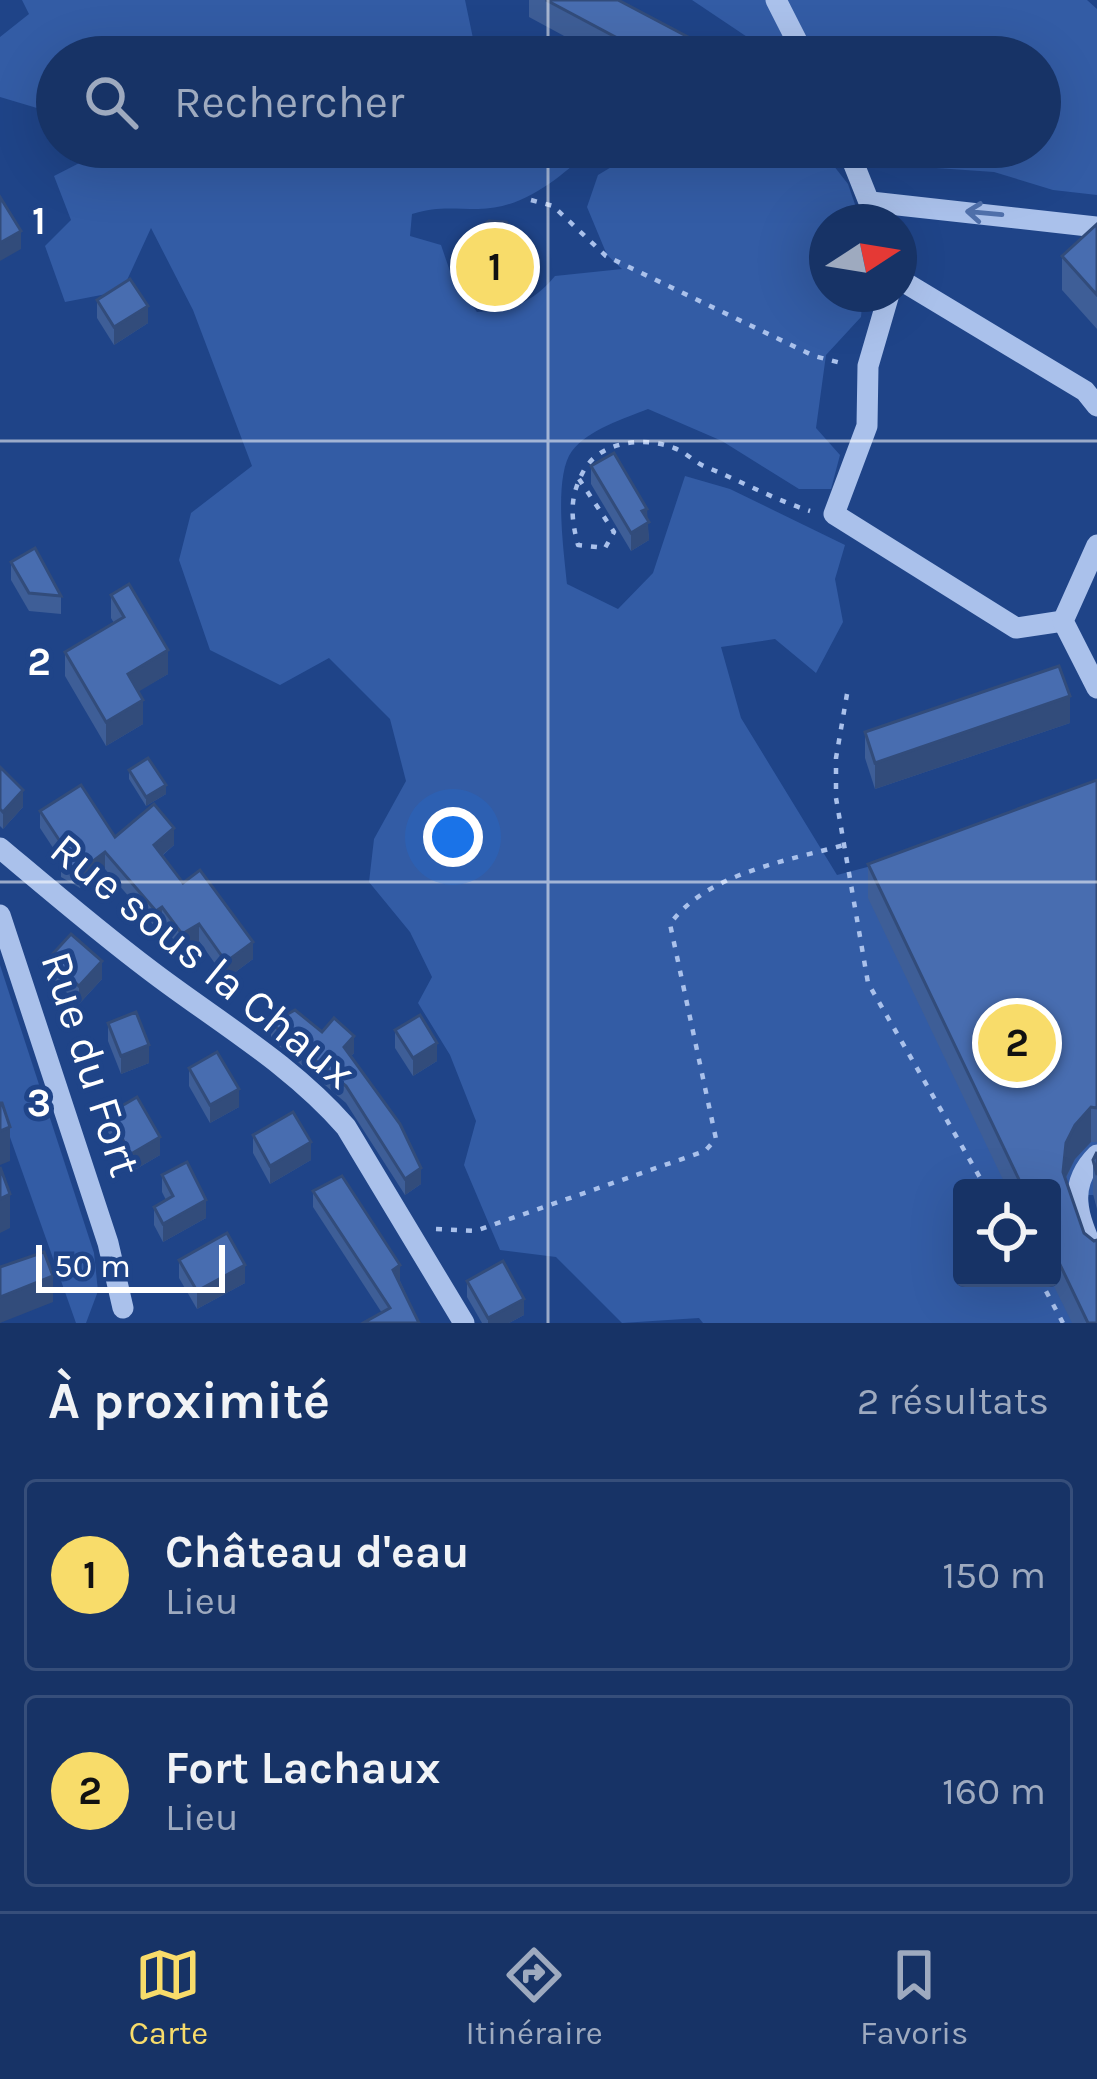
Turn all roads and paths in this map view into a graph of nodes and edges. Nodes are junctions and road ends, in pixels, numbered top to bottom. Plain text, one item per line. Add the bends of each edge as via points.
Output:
1 (776, 0) edge
2 (794, 36) edge
3 (856, 168) edge
4 (531, 200) dead end
5 (871, 204) edge
6 (917, 215) edge
7 (1097, 227) edge
8 (917, 290) edge
9 (884, 312) edge
10 (868, 366) junction
11 (1097, 406) edge
12 (579, 478) junction
13 (834, 514) junction
14 (1097, 544) edge
15 (1064, 621) junction
16 (1094, 674) edge
17 (847, 694) dead end
18 (844, 845) junction
19 (0, 848) edge
20 (0, 915) edge
21 (1097, 1156) edge
22 (981, 1179) edge
23 (406, 1227) junction
24 (1097, 1260) edge
25 (1044, 1287) edge
26 (126, 1318) edge
27 (464, 1323) edge
28 (1063, 1323) edge

1 - 2 street
3 - 5 street
4 - 10 path via 553,206 606,256 814,356
7 -> 6 street
8 - 11 street
9 - 10 street
10 - 13 street via 867,426
12 - 12 path via 571,515 578,545 605,548 613,526
12 - 13 path via 601,451 646,440 678,448 786,504
13 - 15 street via 1016,628
14 - 15 street
15 - 16 street
17 - 18 path via 836,758
18 - 22 path via 868,983
18 - 23 path via 742,874 670,924 716,1139 705,1151 475,1232
19 - 23 street, Rue sous la Chaux via 322,1100
20 - 26 street, Rue du Fort
21 - 24 street via 1083,1169 1075,1196
23 - 27 street, Rue sous la Chaux
25 - 28 path

